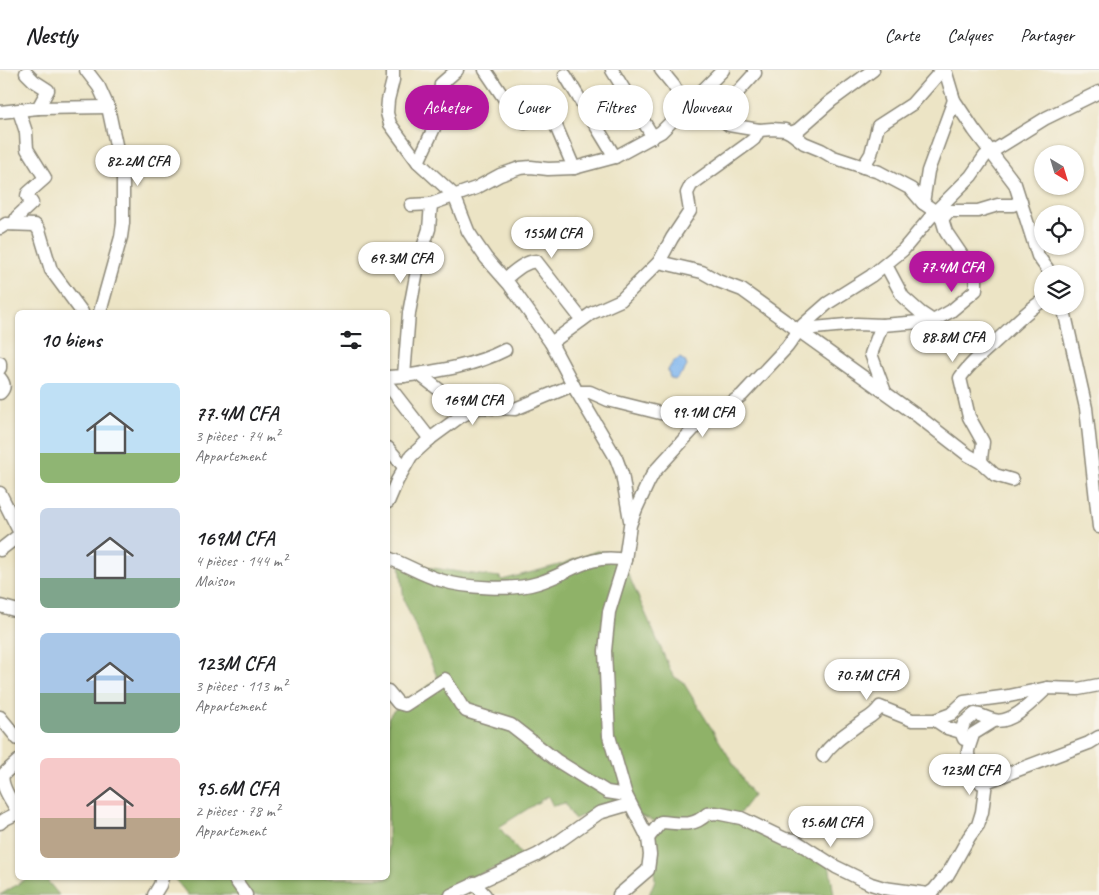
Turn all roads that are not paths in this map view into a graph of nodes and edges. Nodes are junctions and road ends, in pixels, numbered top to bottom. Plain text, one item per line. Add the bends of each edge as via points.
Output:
1 (393, 70) edge
2 (457, 70) edge
3 (485, 70) edge
4 (612, 70) edge
5 (661, 70) edge
6 (724, 70) edge
7 (754, 70) edge
8 (873, 70) edge
9 (943, 70) edge
10 (90, 72) edge
11 (26, 73) dead end
12 (565, 75) dead end
13 (673, 85) edge
14 (709, 85) edge
15 (744, 85) edge
16 (1099, 92) edge
17 (954, 100) junction
18 (108, 106) junction
19 (38, 108) junction
20 (1, 111) edge
21 (19, 111) junction
22 (749, 128) edge
23 (663, 130) edge
24 (759, 130) junction
25 (791, 133) junction
26 (653, 137) junction
27 (991, 152) junction
28 (615, 156) junction
29 (418, 162) junction
30 (863, 167) junction
31 (574, 168) junction
32 (454, 196) junction
33 (1021, 201) junction
34 (924, 202) junction
35 (431, 204) junction
36 (412, 205) dead end
37 (939, 215) junction
38 (14, 224) junction
39 (0, 228) edge
40 (659, 262) junction
41 (886, 265) junction
42 (1044, 265) edge
43 (505, 279) junction
44 (1034, 307) edge
45 (81, 310) edge
46 (101, 310) edge
47 (1065, 315) edge
48 (582, 320) junction
49 (933, 321) junction
50 (882, 325) junction
51 (798, 331) junction
52 (551, 343) junction
53 (504, 350) dead end
54 (0, 363) edge
55 (0, 368) edge
56 (419, 374) junction
57 (404, 376) junction
58 (390, 377) edge
59 (0, 378) edge
60 (390, 388) edge
61 (575, 389) junction
62 (886, 393) junction
63 (0, 394) edge
64 (461, 416) junction
65 (705, 418) junction
66 (430, 439) junction
67 (1095, 445) edge
68 (390, 450) edge
69 (982, 463) junction
70 (404, 466) junction
71 (1012, 480) dead end
72 (0, 492) edge
73 (390, 498) edge
74 (15, 523) edge
75 (630, 526) junction
76 (1099, 527) edge
77 (15, 538) edge
78 (0, 550) edge
79 (390, 559) edge
80 (625, 560) junction
81 (0, 606) edge
82 (15, 610) edge
83 (1099, 685) edge
84 (1047, 688) junction
85 (390, 693) edge
86 (0, 717) edge
87 (935, 720) junction
88 (994, 720) junction
89 (961, 732) junction
90 (15, 735) edge
91 (1099, 737) edge
92 (968, 751) junction
93 (823, 756) dead end
94 (15, 764) edge
95 (986, 782) junction
96 (628, 799) junction
97 (15, 806) edge
98 (15, 814) edge
99 (1, 818) edge
100 (648, 838) junction
101 (951, 869) junction
102 (161, 880) edge
103 (474, 883) junction
104 (236, 885) edge
105 (154, 895) edge
106 (246, 895) edge
107 (451, 895) edge
108 (485, 895) edge
109 (619, 895) edge
110 (924, 895) edge
111 (938, 895) edge

1 - 29 street via 387,114 394,130
2 - 29 street via 440,84 434,128
3 - 31 street via 525,123 541,119 552,121
4 - 26 street
5 - 13 street
6 - 14 street
7 - 15 street
8 - 25 street
9 - 17 street
9 - 30 street via 912,104 878,126 871,154
10 - 18 street
11 - 19 street via 48,90
12 - 28 street
16 - 27 street via 1046,118
17 - 27 street
17 - 34 street via 928,171
18 - 19 street
18 - 46 street via 123,178 123,223
19 - 21 street
20 - 21 street
21 - 38 street via 26,132 27,149 45,178 28,193 32,203
22 - 24 street
23 - 26 street
24 - 25 street
24 - 40 street via 749,144 691,185 687,193 690,211
25 - 30 street via 833,157
26 - 28 street
27 - 33 street via 1014,184
27 - 37 street via 981,160
28 - 31 street
29 - 32 street
30 - 34 street via 911,189
31 - 32 street via 520,168
32 - 35 street
32 - 43 street via 474,241
33 - 37 street via 978,211
33 - 42 street via 1038,256
34 - 37 street
35 - 36 street
35 - 57 street via 429,229 419,260 409,313
37 - 41 street
37 - 49 street via 946,232 976,276 976,290
38 - 39 street
38 - 45 street via 35,225 39,230 52,270
40 - 48 street via 621,300
40 - 51 street via 702,272 742,290
41 - 49 street via 903,297
41 - 51 street via 828,303
43 - 48 street via 536,261
43 - 52 street
44 - 69 street via 960,378 969,417 984,442
47 - 67 street
48 - 52 street
49 - 50 street
50 - 51 street via 857,324
50 - 62 street via 871,354
51 - 62 street
51 - 65 street via 742,395
52 - 61 street
53 - 56 street via 479,361
54 - 55 street
56 - 57 street
56 - 64 street via 451,399
57 - 58 street
59 - 63 street via 4,385
60 - 66 street
61 - 64 street via 514,409 480,407
61 - 65 street via 660,413
61 - 75 street via 616,458 622,474
62 - 69 street
64 - 66 street
65 - 75 street via 654,472
66 - 70 street
67 - 76 street
68 - 70 street
69 - 71 street via 995,475
70 - 73 street
72 - 74 street
75 - 80 street
77 - 78 street
79 - 80 street via 440,580 475,587 538,583 595,560 610,557
80 - 96 street via 609,612 605,651 609,736
81 - 82 street
83 - 84 street via 1078,689
84 - 87 street via 964,702 951,714
84 - 88 street via 1020,712 1004,720
85 - 96 street via 398,703 405,705 445,678 466,711 511,725 556,760 608,792
86 - 90 street
87 - 89 street
87 - 93 street via 912,720 880,707 873,716 830,745
88 - 89 street via 975,714 964,723
88 - 92 street via 973,734
89 - 92 street
91 - 95 street
92 - 95 street via 978,778 981,783
94 - 97 street via 2,776 5,793
95 - 101 street via 978,825
96 - 100 street
96 - 103 street via 599,813 556,844
98 - 99 street
100 - 109 street via 648,870
100 - 110 street via 661,822 692,824 707,814 716,813 742,818 785,839 794,840 836,868 870,884
101 - 110 street via 934,890
101 - 111 street
102 - 105 street
103 - 107 street
103 - 108 street
104 - 106 street

